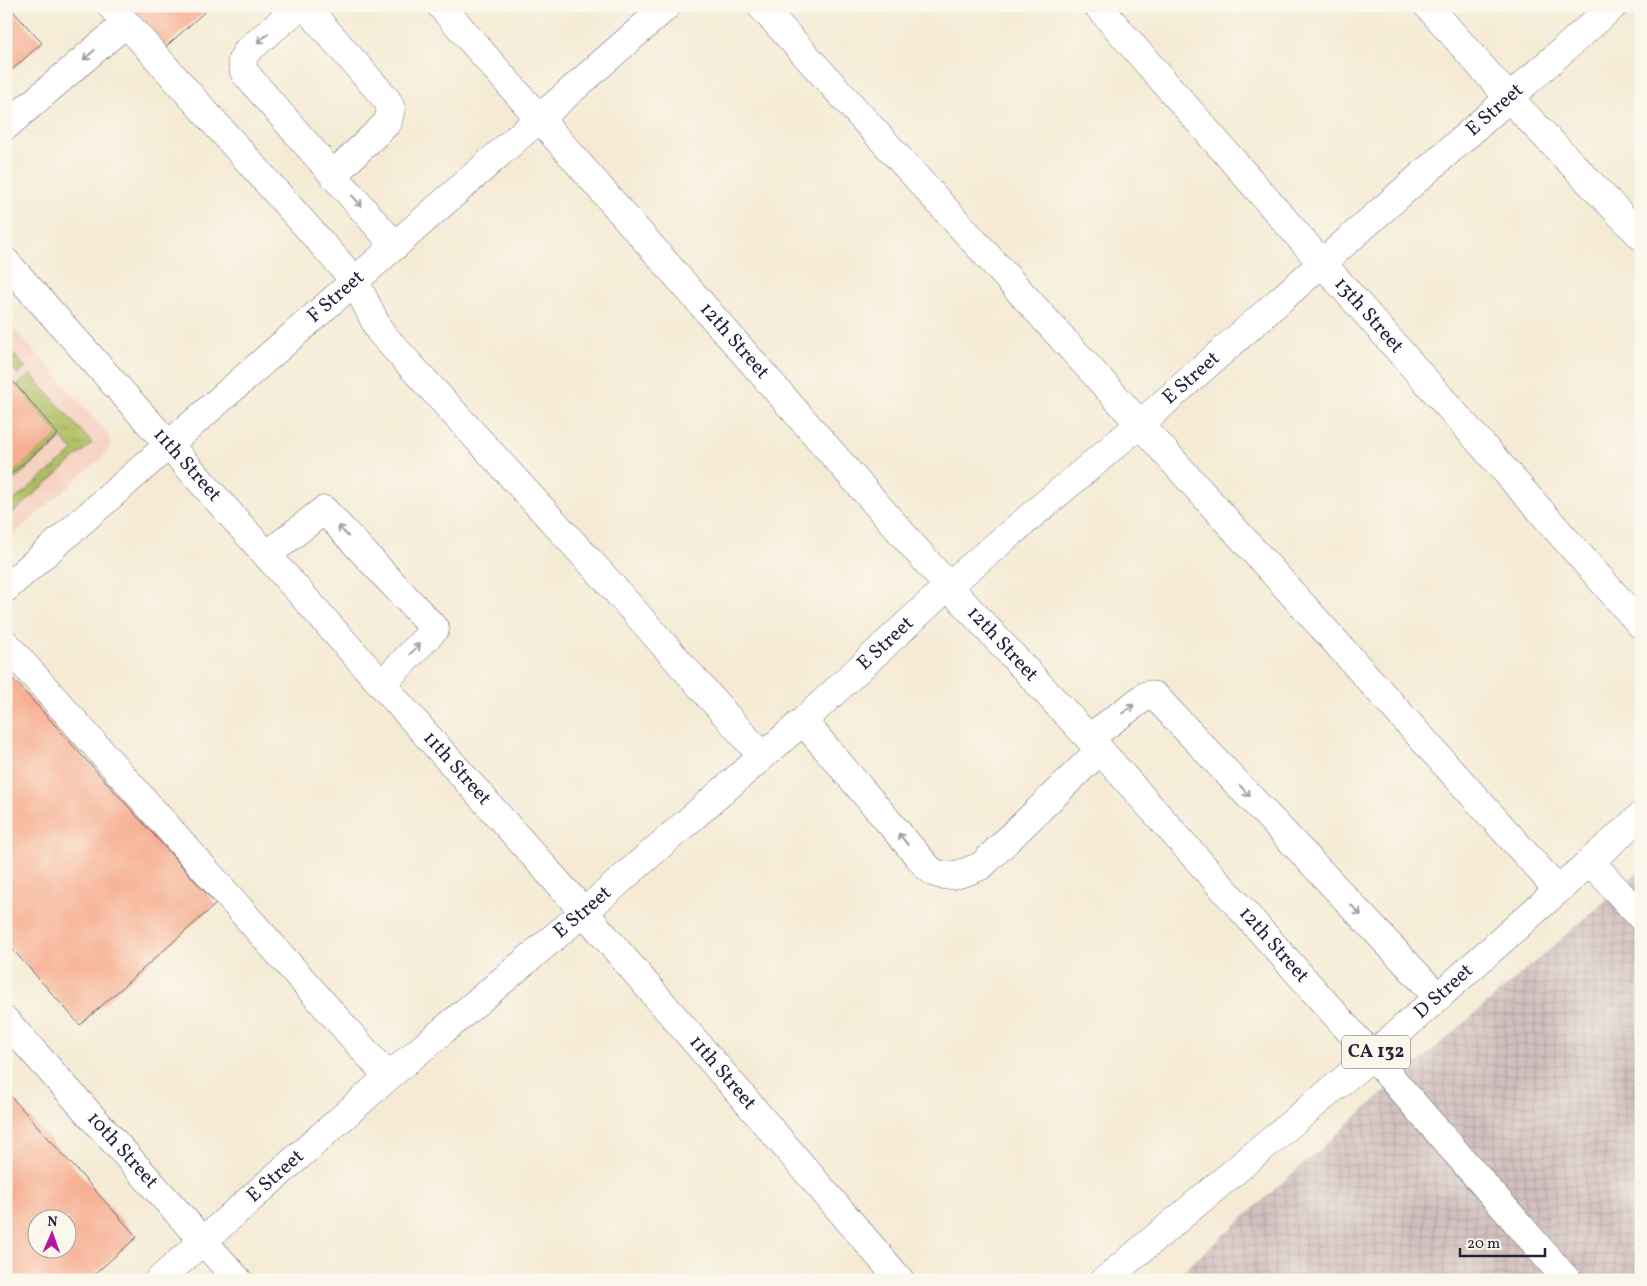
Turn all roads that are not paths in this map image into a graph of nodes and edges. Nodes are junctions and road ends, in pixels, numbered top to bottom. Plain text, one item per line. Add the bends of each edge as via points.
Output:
1 (300, 6) edge
2 (305, 6) edge
3 (441, 6) edge
4 (667, 6) edge
5 (762, 6) edge
6 (1098, 6) edge
7 (1428, 6) edge
8 (1613, 6) edge
9 (118, 15) edge
10 (1509, 98) junction
11 (539, 119) junction
12 (6, 126) edge
13 (334, 174) junction
14 (1641, 236) edge
15 (396, 246) junction
16 (6, 262) edge
17 (1322, 263) junction
18 (356, 281) junction
19 (1140, 424) junction
20 (169, 444) junction
21 (267, 555) junction
22 (948, 586) junction
23 (6, 588) edge
24 (1641, 625) edge
25 (6, 644) edge
26 (382, 684) junction
27 (803, 721) junction
28 (1095, 744) junction
29 (762, 756) junction
30 (1641, 816) edge
31 (1590, 861) junction
32 (1558, 890) junction
33 (584, 912) junction
34 (1641, 917) edge
35 (1438, 997) junction
36 (6, 1021) edge
37 (1372, 1056) junction
38 (388, 1077) junction
39 (204, 1241) junction
40 (159, 1280) edge
41 (238, 1280) edge
42 (900, 1280) edge
43 (1105, 1280) edge
44 (1567, 1280) edge

1 -> 13 street via 247,51 242,60 244,72
2 - 13 street via 387,100 390,108 388,122
3 - 11 street, 12th Street
4 - 11 street, F Street
5 - 19 street
6 - 17 street, 13th Street
7 - 10 street
8 - 10 street, E Street
9 -> 12 street
9 - 18 street
10 - 14 street
10 - 17 street, E Street
11 - 15 street, F Street
11 - 22 street, 12th Street
13 -> 15 street
15 - 18 street, F Street
16 - 20 street, 11th Street
17 - 19 street, E Street
17 - 24 street, 13th Street
18 - 20 street, F Street
18 - 29 street via 380,332
19 - 22 street, E Street
19 - 32 street
20 - 21 street, 11th Street
20 - 23 street, F Street
21 - 26 street, 11th Street
26 -> 21 street via 435,629 324,510
22 - 27 street, E Street
22 - 28 street, 12th Street
25 - 38 street
26 - 33 street, 11th Street
28 -> 27 street via 981,866 949,876 936,874 916,855
27 - 29 street, E Street
28 -> 35 street via 1147,695 1155,696
28 - 37 street, 12th Street
29 - 33 street, E Street
30 - 31 street, D Street / CA 132
31 - 32 street, D Street / CA 132
31 - 34 street
32 - 35 street, D Street / CA 132
33 - 38 street, E Street
33 - 42 street, 11th Street
35 - 37 street, D Street / CA 132
36 - 39 street, 10th Street
37 - 43 street, D Street / CA 132
37 - 44 street, 12th Street
38 - 39 street, E Street
39 - 40 street, E Street
39 - 41 street, 10th Street

